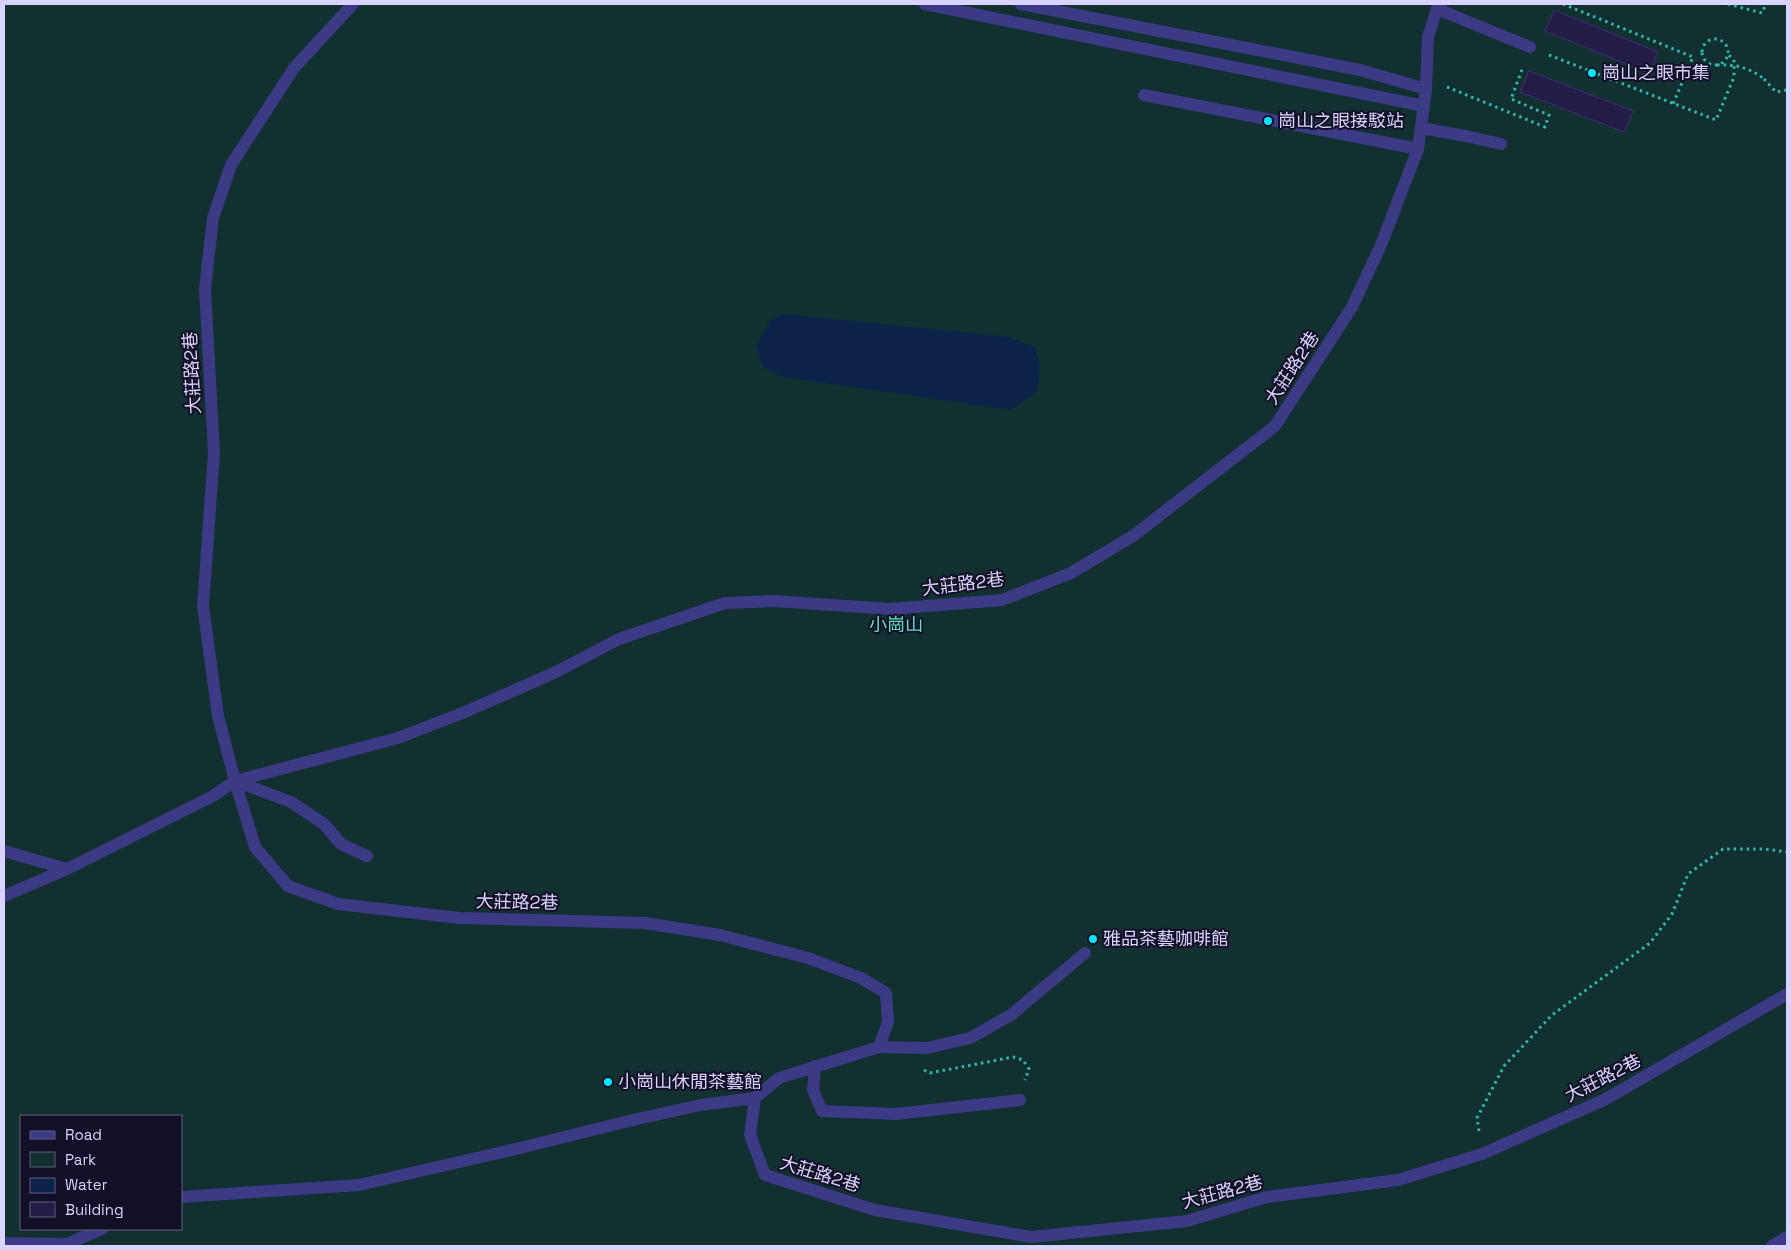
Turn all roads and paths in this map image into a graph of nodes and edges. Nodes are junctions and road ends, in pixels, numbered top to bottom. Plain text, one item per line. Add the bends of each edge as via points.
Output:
1 (353, 4) edge
2 (925, 4) edge
3 (1021, 4) edge
4 (1563, 4) edge
5 (1728, 4) edge
6 (1766, 4) edge
7 (1439, 6) edge
8 (1530, 47) junction
9 (1728, 54) junction
10 (1717, 65) junction
11 (1426, 84) junction
12 (1786, 90) edge
13 (1144, 94) dead end
14 (1673, 104) junction
15 (1424, 106) junction
16 (1422, 128) junction
17 (1501, 144) dead end
18 (1418, 149) junction
19 (235, 781) junction
20 (4, 851) edge
21 (1787, 852) edge
22 (367, 856) dead end
23 (67, 869) junction
24 (4, 896) edge
25 (1085, 953) dead end
26 (1787, 994) edge
27 (879, 1047) junction
28 (903, 1048) junction
29 (815, 1066) junction
30 (755, 1098) junction
31 (1020, 1100) joint
32 (1482, 1154) junction
33 (182, 1198) edge
34 (100, 1230) edge
35 (1787, 1237) edge
36 (4, 1243) edge
37 (1772, 1246) edge

1 - 19 street, 大莊路2巷 via 294,68 230,165 213,218 205,289 214,453 203,606 218,716
2 - 15 street
3 - 11 street
4 - 14 path via 1692,57
5 - 6 path via 1762,12
7 - 8 street
7 - 11 street, 大莊路2巷 via 1428,37
8 - 11 path via 1511,98 1549,115 1545,127
8 - 14 path
9 - 10 path
9 - 10 path via 1722,40 1707,41 1702,47 1702,55 1710,64
9 - 14 path via 1734,61 1734,76 1716,120
10 - 12 path, bridge via 1739,66 1755,72 1776,92
11 - 15 street, 大莊路2巷
13 - 18 street
15 - 16 street, 大莊路2巷
16 - 17 street
16 - 18 street, 大莊路2巷
18 - 19 street, 大莊路2巷 via 1352,307 1275,426 1134,536 1071,573 1002,600 890,610 774,601 725,603 619,639 556,672 398,738
19 - 22 street via 291,802 324,824 341,844
19 - 23 street via 213,796
19 - 27 street, 大莊路2巷 via 255,847 288,886 338,904 458,918 645,922 720,935 808,958 861,978 886,993 888,1022
20 - 23 street
21 - 32 path via 1723,849 1688,874 1672,914 1650,943 1552,1015 1504,1066 1477,1118
23 - 24 street
25 - 28 street via 1011,1015 970,1038 927,1048
26 - 32 street, 大莊路2巷 via 1606,1100
27 - 28 street
27 - 29 street
28 - 31 path via 907,1061 930,1073 1013,1057 1024,1060 1029,1069
29 - 30 street via 778,1078
29 - 31 street via 813,1090 822,1111 896,1114
30 - 32 street, 大莊路2巷 via 750,1135 765,1175 875,1210 1032,1237 1187,1221 1267,1197 1398,1180
30 - 33 street via 701,1105 637,1119 360,1185
34 - 36 street via 67,1244
35 - 37 street

